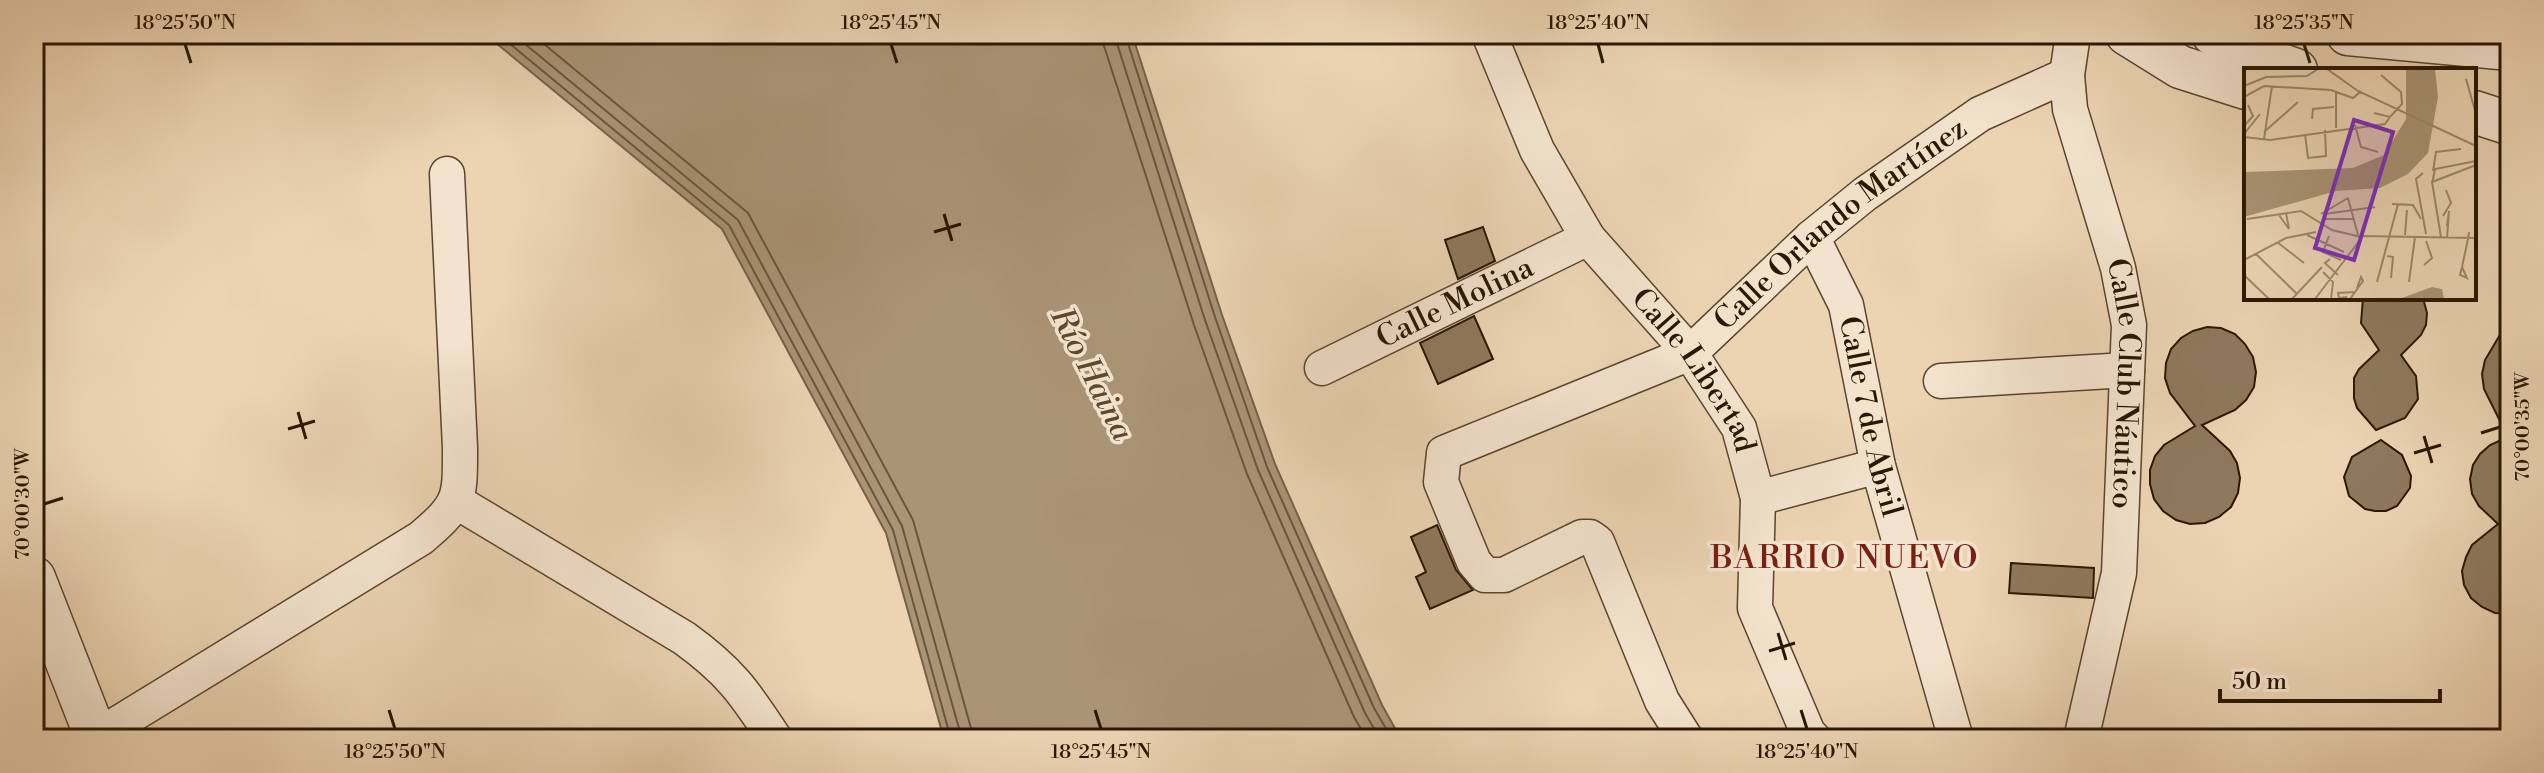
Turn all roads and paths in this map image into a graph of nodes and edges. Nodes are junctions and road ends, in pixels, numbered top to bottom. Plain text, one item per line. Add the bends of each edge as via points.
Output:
1 (1489, 34) edge
2 (2073, 34) edge
3 (2127, 34) edge
4 (2213, 34) edge
5 (2348, 34) edge
6 (2510, 49) edge
7 (2290, 68) edge
8 (2067, 75) junction
9 (2244, 87) edge
10 (447, 174) dead end
11 (1812, 237) junction
12 (1588, 238) junction
13 (1690, 353) junction
14 (1322, 368) dead end
15 (2127, 370) junction
16 (1941, 381) dead end
17 (1878, 466) junction
18 (1758, 498) junction
19 (457, 502) junction
20 (34, 578) edge
21 (96, 738) edge
22 (775, 739) edge
23 (1686, 739) edge
24 (1814, 739) edge
25 (1956, 739) edge
26 (2081, 739) edge

1 - 12 street, Calle Libertad via 1537,150
2 - 8 street, Calle Club Náutico
3 - 9 street via 2180,67
4 - 7 street
5 - 6 street
8 - 11 street, Calle Orlando Martínez via 1980,114
8 - 15 street, Calle Club Náutico via 2070,109 2125,299
10 - 19 street via 460,448
11 - 13 street, Calle Orlando Martínez
11 - 17 street, Calle 7 de Abril via 1846,305
12 - 13 street, Calle Libertad
12 - 14 street, Calle Molina
13 - 18 street, Calle Libertad via 1739,428
13 - 23 street, Calle Orlando Martínez via 1444,453 1441,482 1474,562 1485,575 1504,575 1582,537 1597,542 1662,701
15 - 16 street
15 - 26 street, Calle Club Náutico via 2119,573
17 - 18 street
17 - 25 street, Calle 7 de Abril
18 - 24 street, Calle Libertad via 1755,608
19 - 21 street via 421,538
19 - 22 street via 715,660 741,687
20 - 21 street

